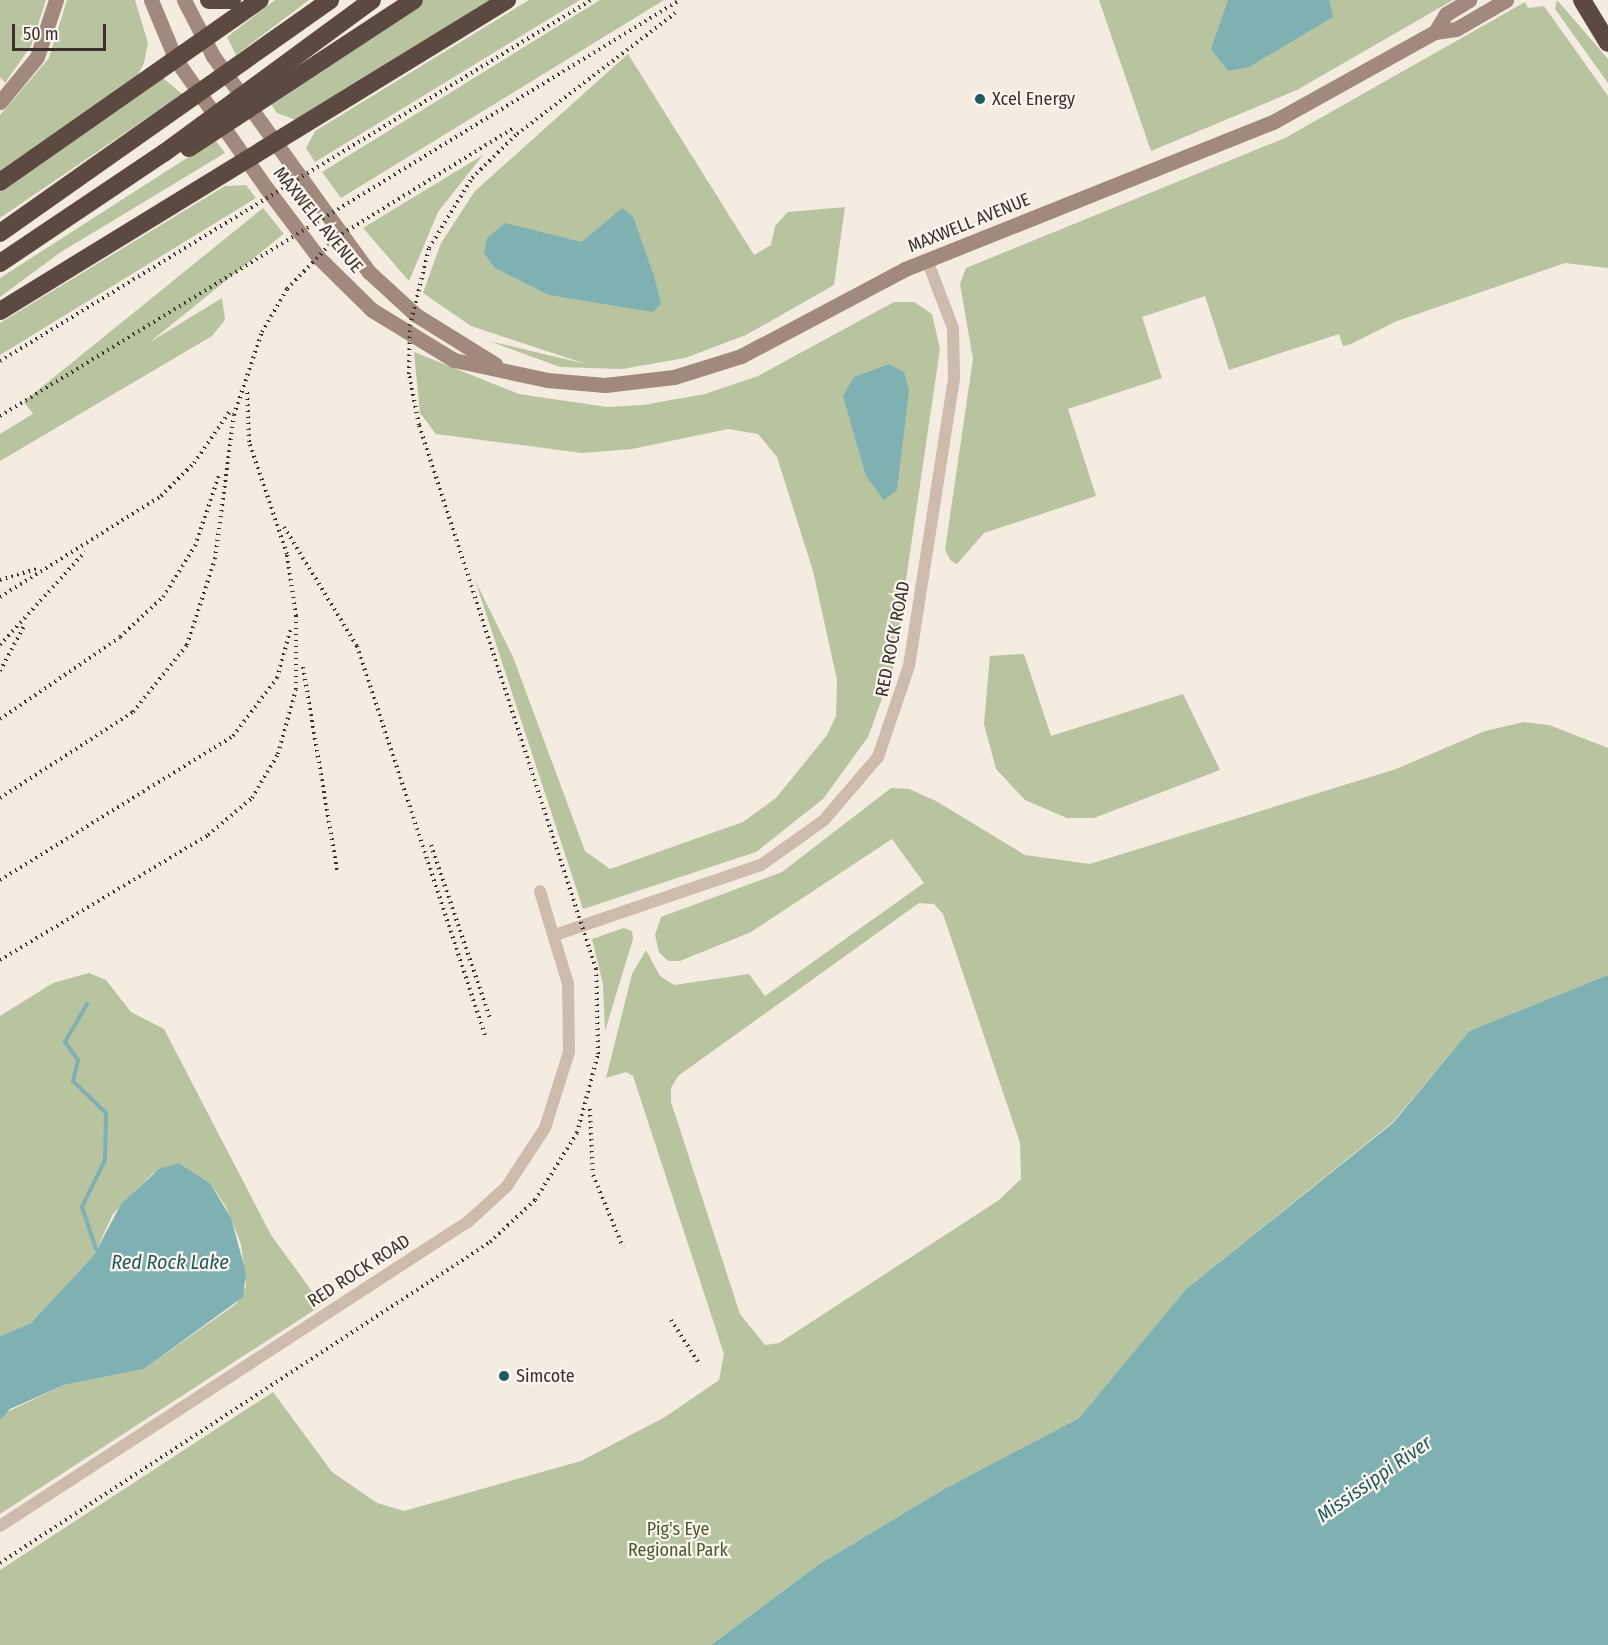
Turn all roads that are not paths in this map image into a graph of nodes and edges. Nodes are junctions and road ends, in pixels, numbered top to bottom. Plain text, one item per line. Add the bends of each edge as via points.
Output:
1 (56, 0) edge
2 (151, 0) edge
3 (184, 0) edge
4 (209, 0) edge
5 (232, 0) edge
6 (260, 0) edge
7 (330, 0) edge
8 (372, 0) edge
9 (414, 0) edge
10 (507, 0) edge
11 (1469, 0) edge
12 (1506, 0) edge
13 (1582, 0) edge
14 (1435, 32) junction
15 (1608, 43) edge
16 (208, 50) junction
17 (181, 68) junction
18 (0, 102) edge
19 (273, 142) junction
20 (245, 158) junction
21 (0, 182) edge
22 (66, 219) junction
23 (0, 233) edge
24 (927, 260) junction
25 (0, 263) edge
26 (0, 311) edge
27 (503, 369) junction
28 (540, 891) dead end
29 (555, 935) junction
30 (0, 1526) edge

1 - 18 main road via 37,57
2 - 17 main road, MAXWELL AVENUE
3 - 16 main road, MAXWELL AVENUE
4 - 5 highway
6 - 16 highway
7 - 23 highway
8 - 22 highway
9 - 22 highway via 312,72
10 - 19 highway
11 - 14 main road, MAXWELL AVENUE via 1446,14
12 - 14 main road, MAXWELL AVENUE via 1456,29
13 - 15 highway
14 - 24 main road, MAXWELL AVENUE via 1274,122
16 - 17 highway
16 - 19 main road, MAXWELL AVENUE
17 - 20 main road, MAXWELL AVENUE
17 - 21 highway
19 - 20 highway
19 - 27 main road, MAXWELL AVENUE via 369,272 409,310
20 - 26 highway
20 - 27 main road, MAXWELL AVENUE via 340,281 381,317 443,354
22 - 25 highway
24 - 27 main road, MAXWELL AVENUE via 761,347 690,374 605,385 547,380
24 - 29 street, RED ROCK ROAD via 953,328 954,377 909,666 878,757 824,820 761,865
28 - 29 street, RED ROCK ROAD
29 - 30 street, RED ROCK ROAD via 570,1001 565,1075 539,1141 500,1194 469,1221

